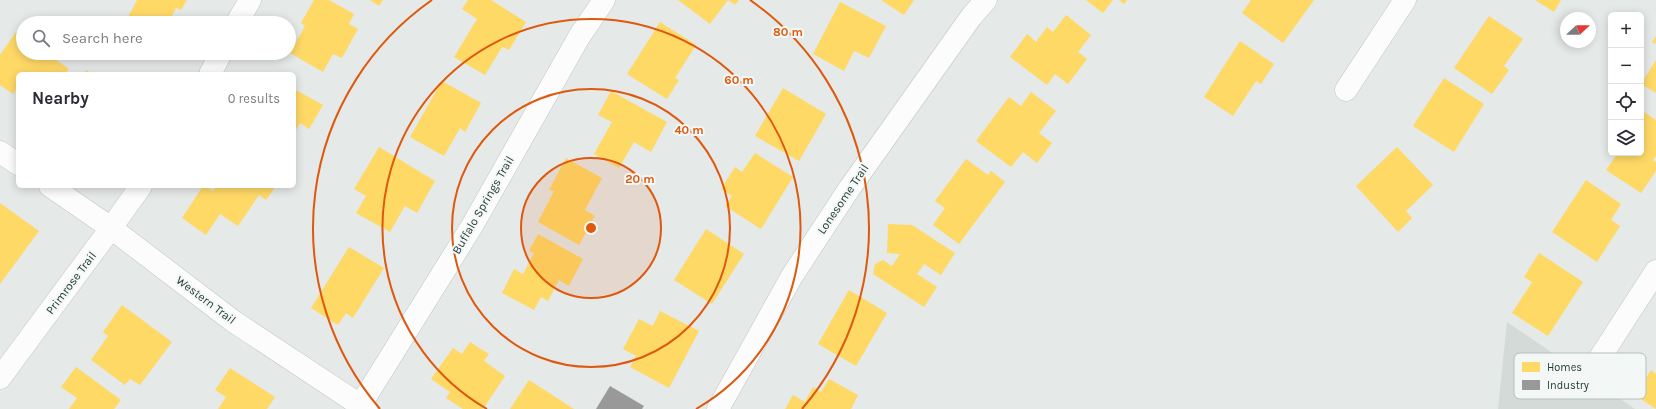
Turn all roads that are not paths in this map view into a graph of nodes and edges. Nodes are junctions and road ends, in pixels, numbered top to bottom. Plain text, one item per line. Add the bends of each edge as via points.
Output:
1 (250, 0) edge
2 (604, 0) edge
3 (986, 0) edge
4 (1405, 0) edge
5 (241, 16) edge
6 (217, 60) edge
7 (211, 72) edge
8 (1346, 90) dead end
9 (0, 152) edge
10 (16, 163) edge
11 (53, 188) edge
12 (140, 188) edge
13 (111, 228) junction
14 (1656, 271) edge
15 (1603, 353) edge
16 (0, 378) edge
17 (362, 408) edge
18 (718, 409) edge

1 - 5 street
2 - 17 street, Buffalo Springs Trail via 579,37 472,226
3 - 18 street, Lonesome Trail via 971,17 849,189 796,270
4 - 8 street
6 - 7 street
9 - 10 street
11 - 13 street, Western Trail
12 - 13 street, Primrose Trail
13 - 16 street, Primrose Trail
13 - 17 street, Western Trail via 233,321
14 - 15 street

